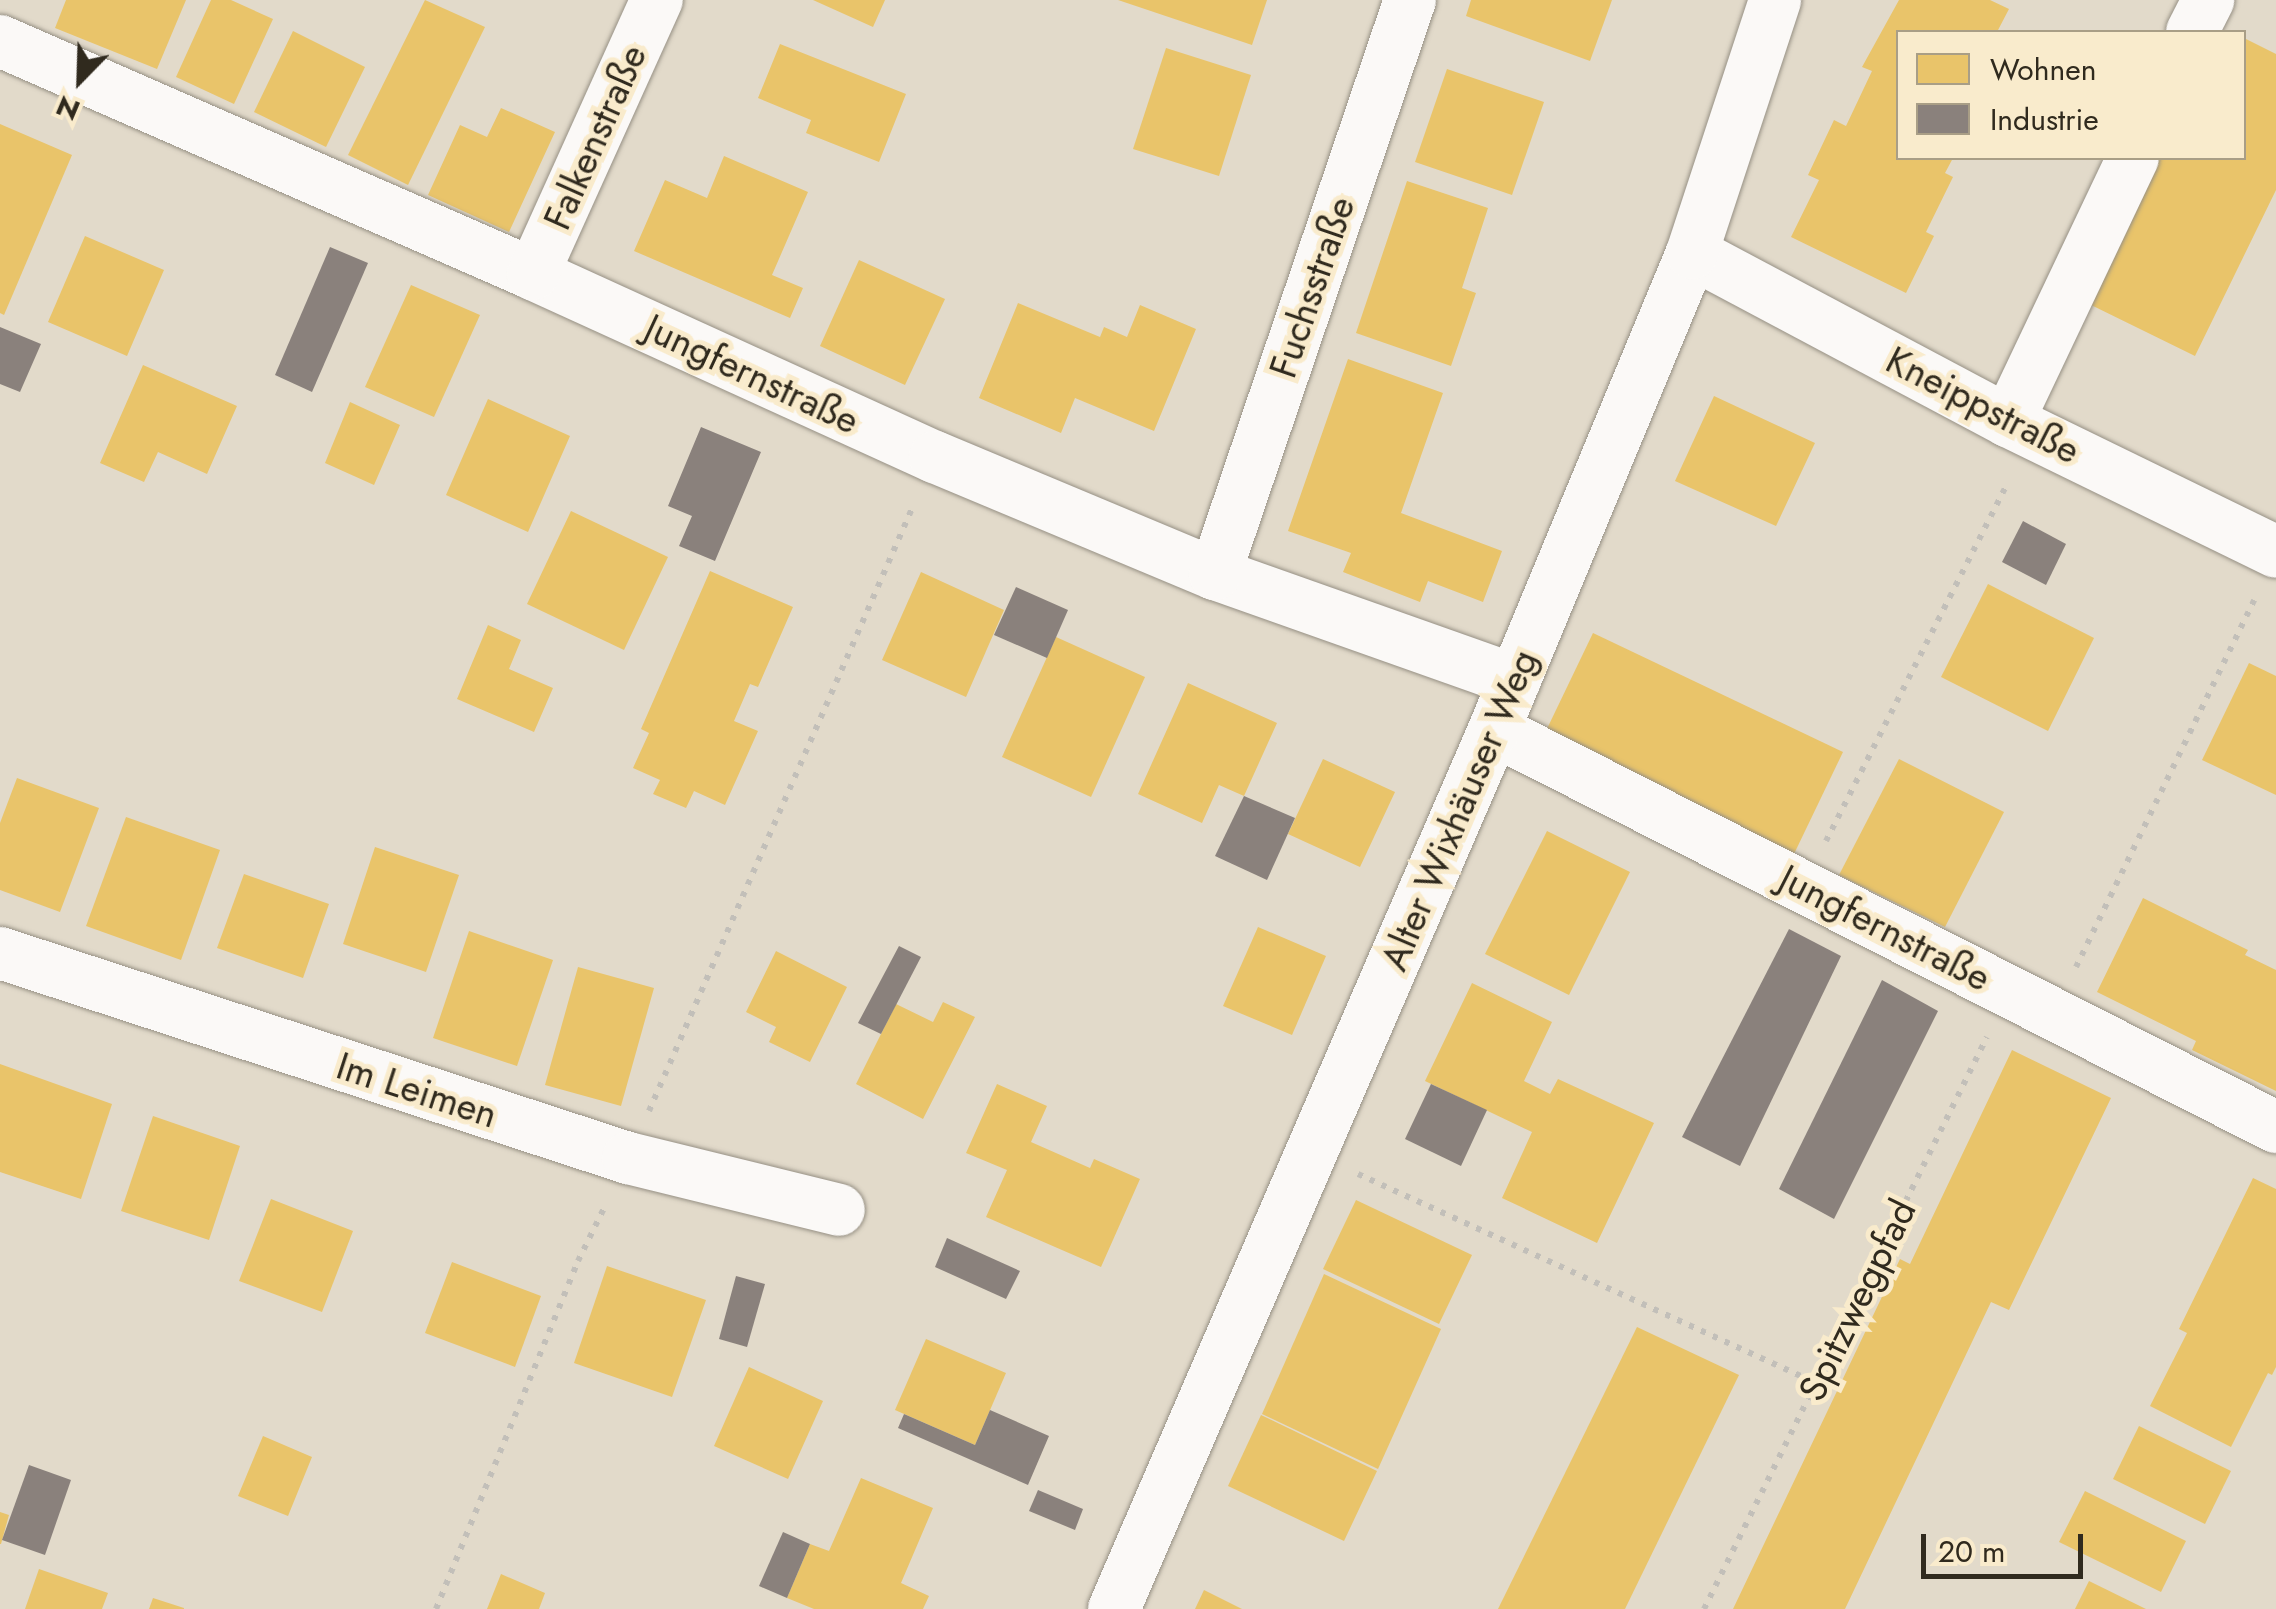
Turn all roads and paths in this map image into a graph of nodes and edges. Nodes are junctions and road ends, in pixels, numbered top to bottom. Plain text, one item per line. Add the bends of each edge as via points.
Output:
1 (657, 0) edge
2 (1410, 0) edge
3 (1776, 0) edge
4 (2208, 0) edge
5 (2193, 30) edge
6 (0, 41) edge
7 (2132, 160) edge
8 (1692, 252) junction
9 (533, 274) junction
10 (2021, 427) junction
11 (934, 457) junction
12 (2267, 571) edge
13 (1215, 574) junction
14 (1515, 680) junction
15 (1494, 730) junction
16 (1803, 887) junction
17 (0, 954) edge
18 (2032, 1002) junction
19 (2276, 1127) edge
20 (1311, 1152) junction
21 (628, 1158) junction
22 (839, 1210) dead end
23 (1816, 1383) junction
24 (436, 1609) edge
25 (1114, 1609) edge
26 (1704, 1609) edge

1 - 9 street, Falkenstraße
2 - 13 street, Fuchsstraße
3 - 8 street, Alter Wixhäuser Weg
4 - 5 street
6 - 9 street, Jungfernstraße
7 - 10 street
8 - 10 street, Kneippstraße
8 - 14 street, Alter Wixhäuser Weg
9 - 11 street, Jungfernstraße
10 - 12 street, Kneippstraße
10 - 16 path
11 - 13 street, Jungfernstraße
11 - 21 path
12 - 18 path, Spitzwegpfad
13 - 14 street, Jungfernstraße
14 - 15 street, Alter Wixhäuser Weg
15 - 16 street, Jungfernstraße
15 - 20 street, Alter Wixhäuser Weg
16 - 18 street, Jungfernstraße
17 - 21 street, Im Leimen
18 - 19 street, Jungfernstraße
18 - 23 path, Spitzwegpfad
20 - 23 path
20 - 25 street, Alter Wixhäuser Weg
21 - 22 street, Im Leimen
21 - 24 path via 578,1260
23 - 26 path, Spitzwegpfad

